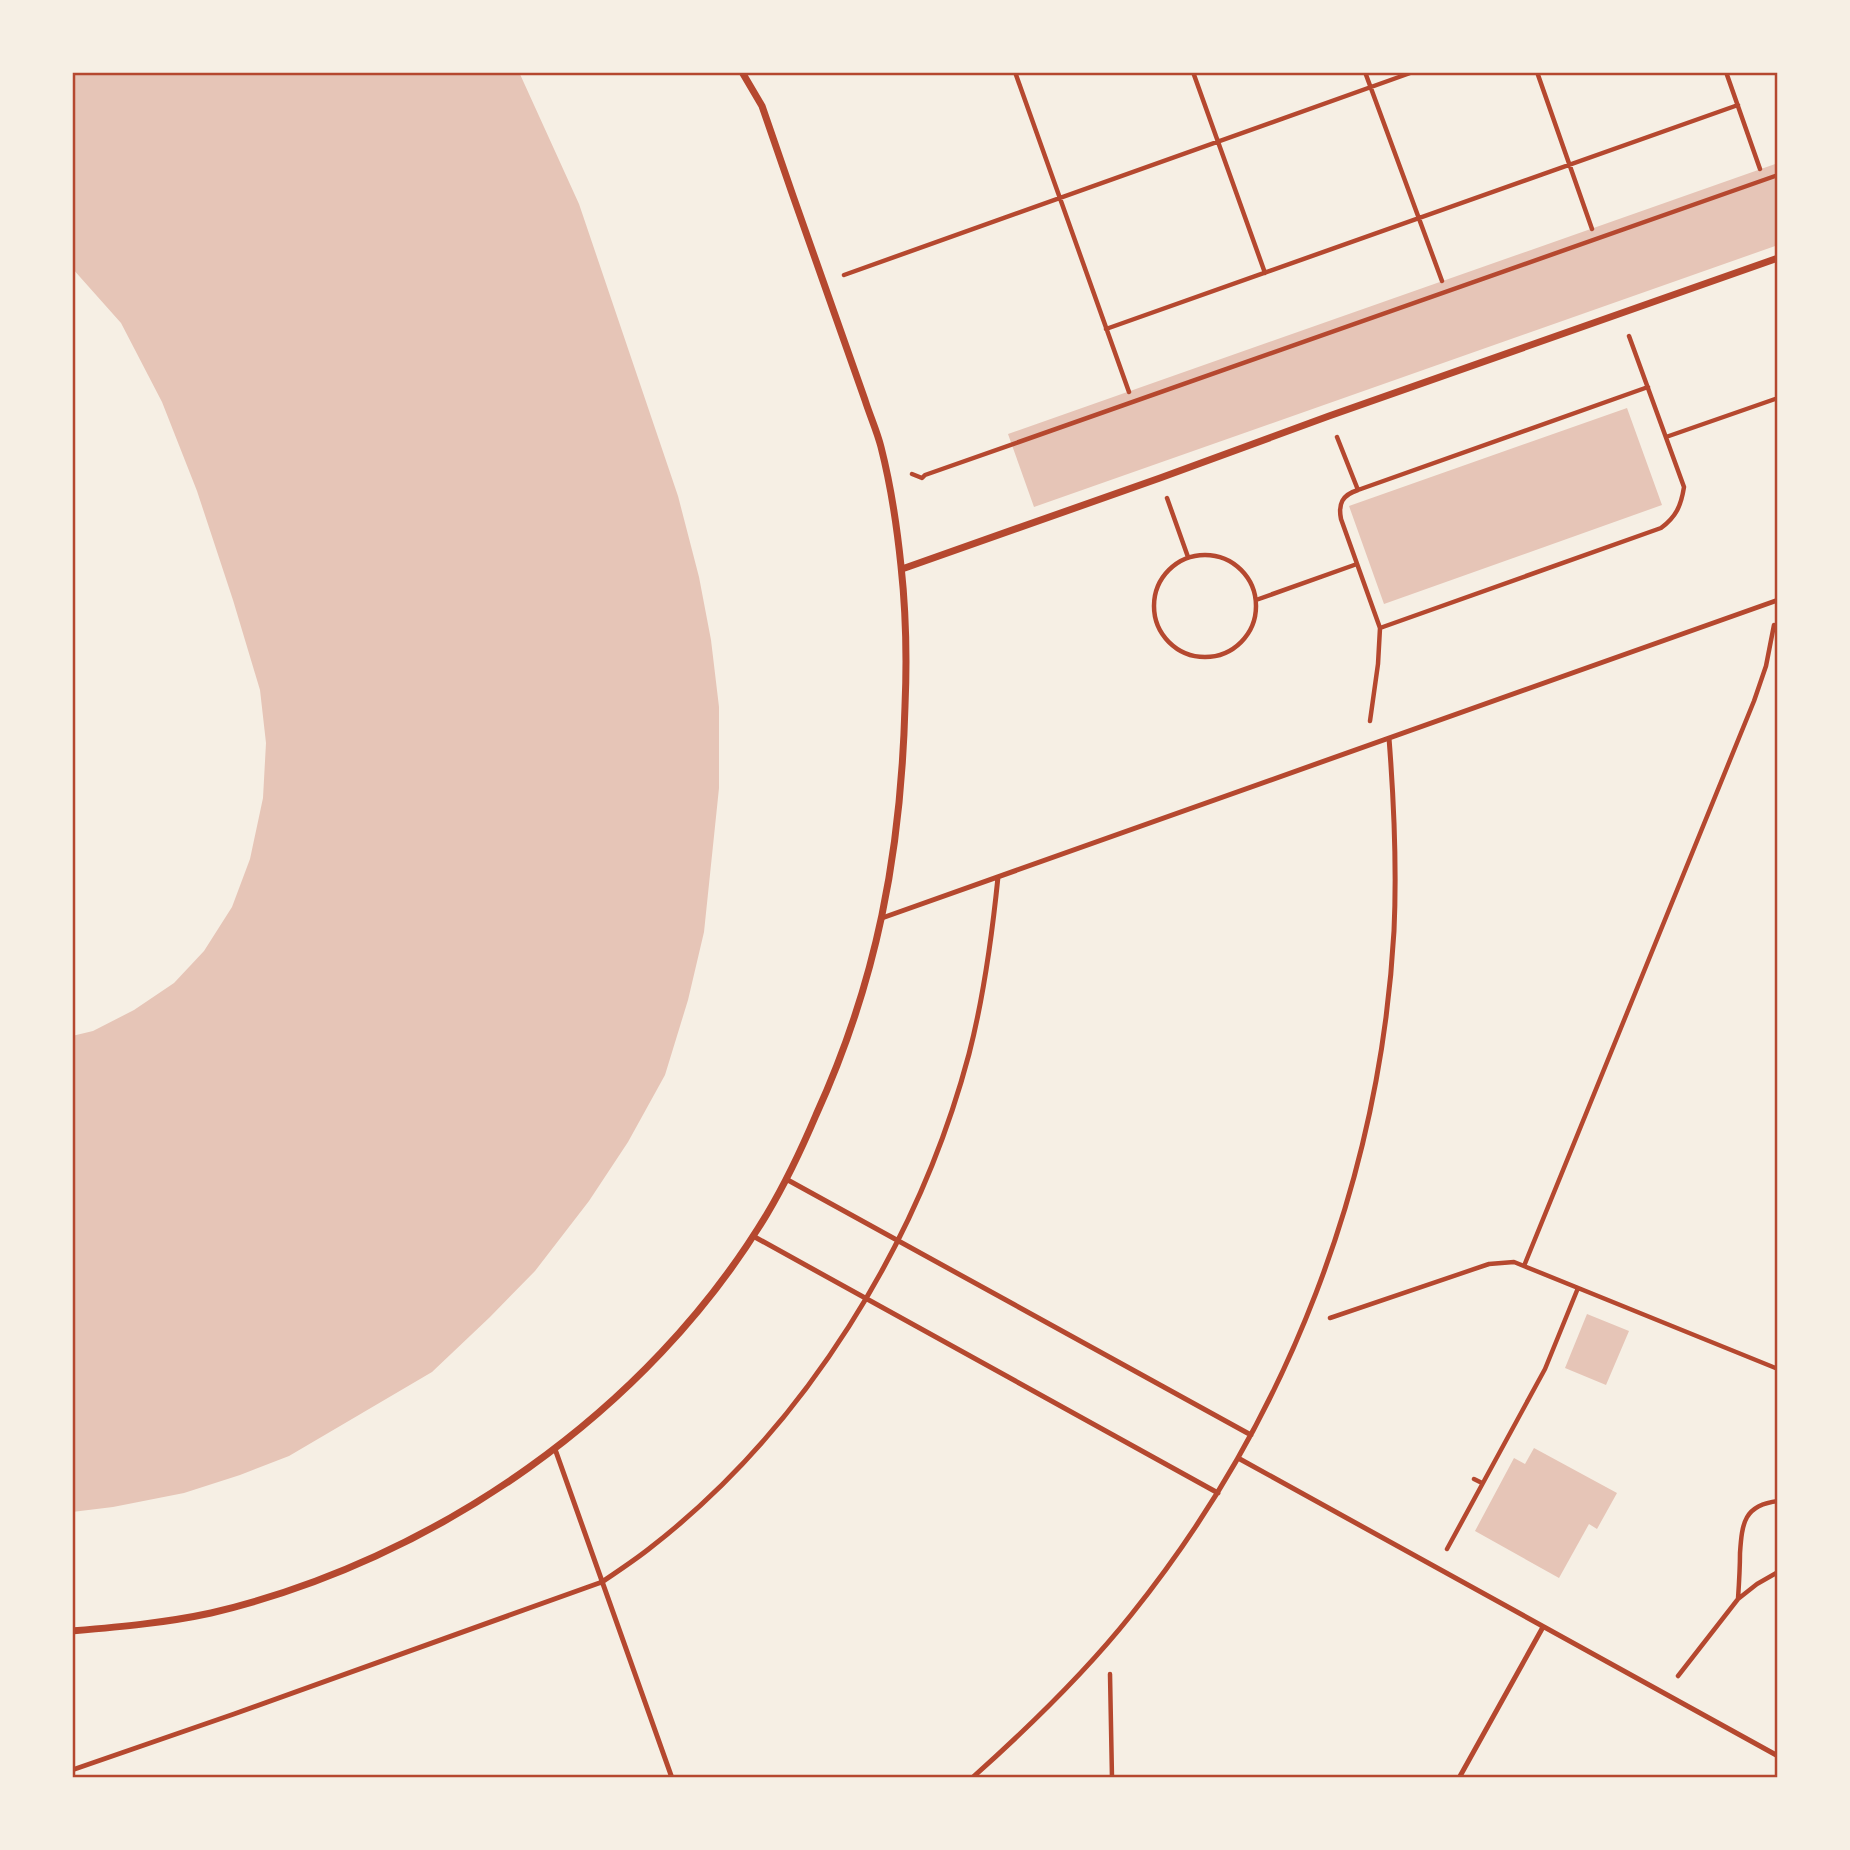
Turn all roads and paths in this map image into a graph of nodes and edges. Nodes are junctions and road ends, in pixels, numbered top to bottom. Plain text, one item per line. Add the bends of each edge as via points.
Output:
1 (743, 72) edge
2 (1022, 72) edge
3 (1193, 72) edge
4 (1365, 72) edge
5 (1413, 72) edge
6 (1536, 72) edge
7 (1726, 72) edge
8 (1015, 73) edge
9 (1371, 87) junction
10 (1738, 105) junction
11 (1218, 141) junction
12 (1569, 164) junction
13 (1760, 169) dead end
14 (1778, 175) edge
15 (1059, 197) junction
16 (1418, 218) junction
17 (1592, 229) dead end
18 (1778, 258) edge
19 (1265, 272) junction
20 (823, 281) junction
21 (1442, 281) dead end
22 (1622, 314) junction
23 (1107, 329) junction
24 (1648, 387) junction
25 (1129, 392) dead end
26 (1778, 398) edge
27 (1329, 416) junction
28 (1666, 437) junction
29 (925, 475) dead end
30 (1160, 478) junction
31 (1358, 489) junction
32 (1188, 557) junction
33 (1357, 565) junction
34 (902, 569) junction
35 (1256, 600) junction
36 (1778, 600) edge
37 (1776, 614) dead end
38 (1380, 628) junction
39 (1389, 738) junction
40 (1364, 747) junction
41 (998, 877) junction
42 (882, 918) junction
43 (786, 1179) junction
44 (753, 1236) junction
45 (898, 1240) junction
46 (1524, 1265) junction
47 (1578, 1288) junction
48 (866, 1299) junction
49 (1303, 1327) junction
50 (1778, 1370) edge
51 (1251, 1435) junction
52 (555, 1449) junction
53 (1238, 1458) junction
54 (1474, 1479) dead end
55 (1482, 1483) junction
56 (1218, 1493) junction
57 (1778, 1501) edge
58 (1437, 1568) junction
59 (1778, 1572) edge
60 (602, 1582) junction
61 (1738, 1599) junction
62 (1543, 1627) junction
63 (72, 1631) edge
64 (1109, 1642) junction
65 (1664, 1693) junction
66 (1778, 1756) edge
67 (72, 1770) edge
68 (672, 1778) edge
69 (971, 1778) edge
70 (1112, 1778) edge
71 (1459, 1778) edge

1 - 20 street via 762,106
2 - 8 path
3 - 11 path
4 - 9 path
5 - 9 path
6 - 12 path
7 - 10 path
8 - 15 path
9 - 11 path
9 - 16 path
10 - 12 path
10 - 13 path
11 - 15 path
11 - 19 path
12 - 16 path
12 - 17 path
14 - 29 path
15 - 20 path
15 - 23 path
16 - 19 path
16 - 21 path
18 - 22 street
19 - 23 path
20 - 34 street via 880,446
22 - 24 path
22 - 27 street
23 - 25 path
24 - 28 path
24 - 31 path
26 - 28 path
27 - 30 street
27 - 31 path
28 - 38 path via 1684,487 1676,514 1661,528
30 - 32 path
30 - 34 street
31 - 33 path via 1345,496 1339,509
32 - 35 path via 1218,557 1232,563 1252,585
32 - 35 path via 1163,576 1153,604 1161,634 1177,650 1199,658 1229,652 1250,630
33 - 35 path
33 - 38 path
34 - 42 street via 904,747
36 - 39 lane
37 - 46 path via 1755,701
38 - 40 path via 1376,690
39 - 40 lane
39 - 49 lane via 1395,886 1381,1052 1343,1217
40 - 41 lane
41 - 42 lane
41 - 45 lane via 992,938 970,1052 924,1186
42 - 43 street via 852,1027
43 - 44 street
43 - 45 lane
44 - 48 lane
44 - 52 street via 659,1355
45 - 48 lane
45 - 51 lane
46 - 47 path
46 - 49 path via 1489,1264
47 - 50 path
47 - 55 path via 1545,1369
48 - 56 lane
48 - 60 lane via 817,1374 741,1464 666,1535
49 - 51 lane
51 - 53 lane
52 - 60 lane
52 - 63 street via 477,1502 340,1572 209,1613
53 - 56 lane
53 - 58 lane
54 - 55 path
55 - 58 path
56 - 64 lane via 1158,1581
57 - 61 path via 1757,1506 1744,1521
58 - 62 lane
59 - 61 path
60 - 67 lane
60 - 68 lane
61 - 65 path
62 - 65 lane
62 - 71 lane
64 - 69 lane via 1019,1736
64 - 70 path
65 - 66 lane

